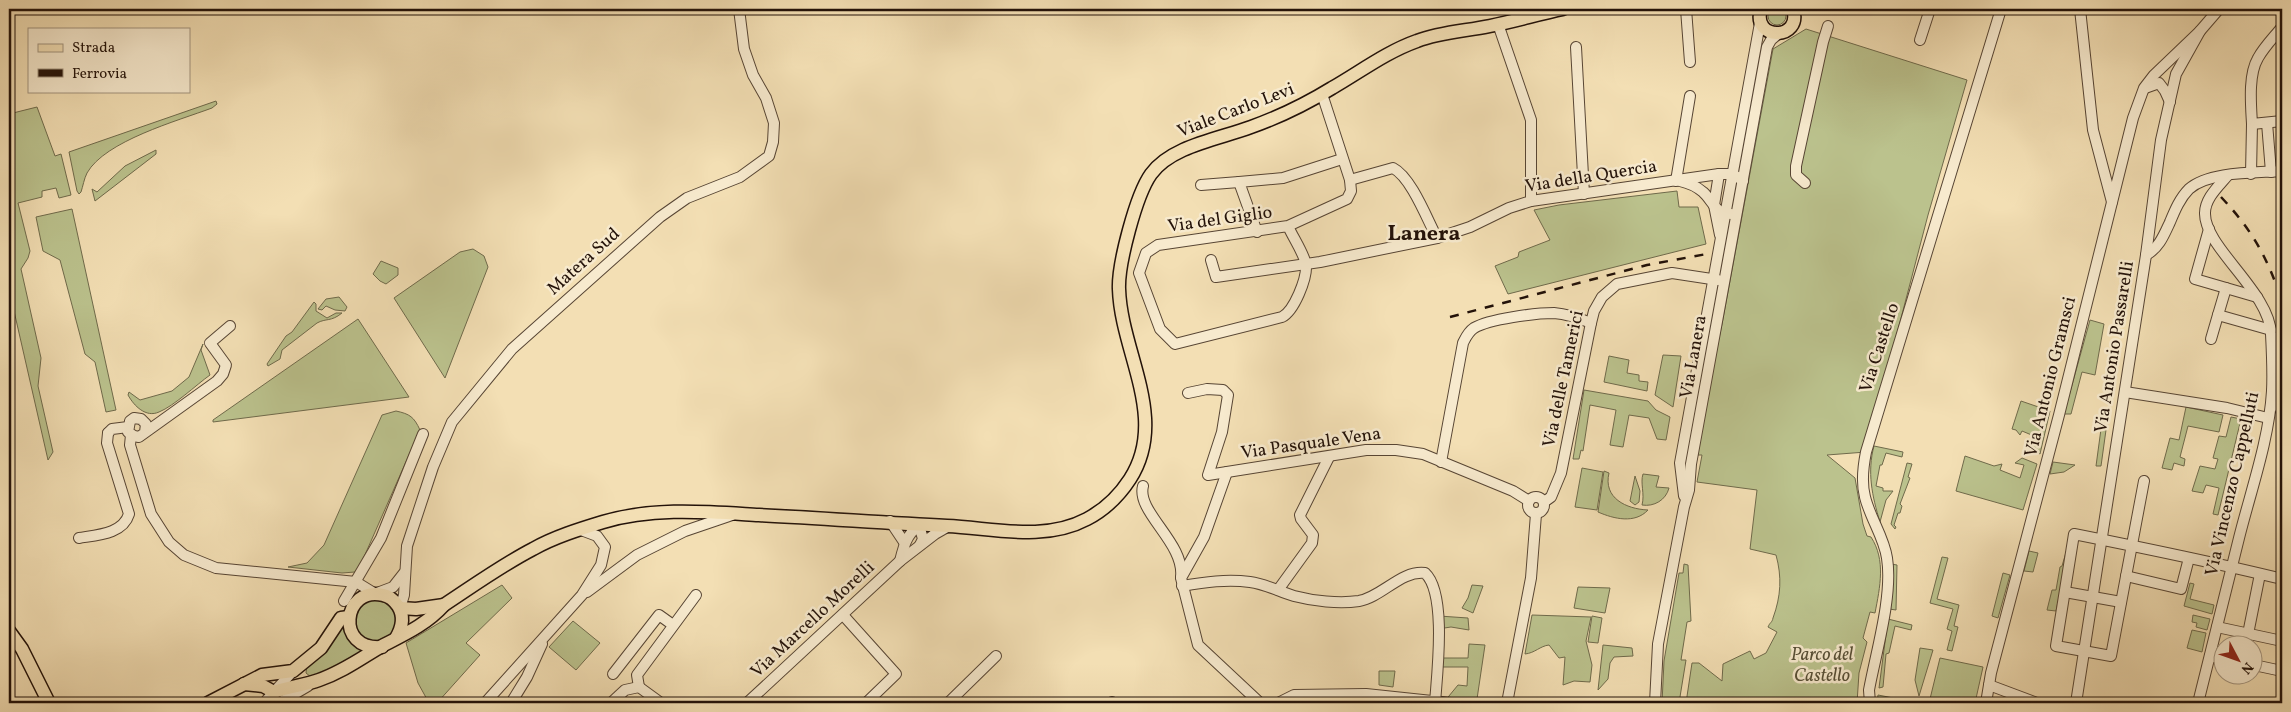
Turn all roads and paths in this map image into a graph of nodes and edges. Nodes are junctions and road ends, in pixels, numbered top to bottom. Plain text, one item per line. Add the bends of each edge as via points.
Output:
1 (739, 9) edge
2 (1563, 9) edge
3 (1686, 9) edge
4 (1793, 9) edge
5 (1930, 9) edge
6 (2001, 9) edge
7 (2080, 9) edge
8 (2219, 9) edge
9 (1758, 14) edge
10 (1498, 24) junction
11 (1828, 26) dead end
12 (2282, 27) edge
13 (2200, 31) junction
14 (1778, 34) junction
15 (1920, 40) dead end
16 (1576, 47) dead end
17 (1690, 62) dead end
18 (2164, 66) junction
19 (2176, 74) junction
20 (2159, 82) junction
21 (2144, 88) junction
22 (1322, 94) junction
23 (1690, 96) dead end
24 (2170, 102) junction
25 (2282, 122) edge
26 (2267, 123) junction
27 (2252, 124) junction
28 (1342, 158) junction
29 (2282, 171) edge
30 (2271, 172) junction
31 (1719, 174) junction
32 (1733, 174) junction
33 (2251, 174) junction
34 (2228, 175) junction
35 (1350, 180) junction
36 (1678, 181) junction
37 (1743, 181) junction
38 (1239, 182) junction
39 (1805, 183) dead end
40 (1201, 185) dead end
41 (1584, 194) junction
42 (1531, 201) junction
43 (2112, 202) junction
44 (1714, 205) junction
45 (1732, 213) junction
46 (1288, 226) junction
47 (2209, 229) junction
48 (1257, 232) junction
49 (1437, 238) junction
50 (1721, 243) junction
51 (2146, 255) junction
52 (1211, 260) dead end
53 (1306, 264) junction
54 (1719, 280) junction
55 (2226, 288) junction
56 (2257, 297) junction
57 (2218, 315) junction
58 (1591, 323) junction
59 (230, 326) dead end
60 (2271, 330) junction
61 (2211, 339) dead end
62 (2272, 391) junction
63 (2125, 392) junction
64 (1188, 393) dead end
65 (178, 410) junction
66 (2282, 413) edge
67 (2268, 418) junction
68 (144, 421) junction
69 (134, 432) junction
70 (423, 434) dead end
71 (1329, 458) junction
72 (1441, 462) junction
73 (1227, 472) junction
74 (2144, 482) dead end
75 (1143, 486) dead end
76 (1528, 501) junction
77 (1544, 502) junction
78 (738, 514) junction
79 (1536, 514) junction
80 (890, 521) junction
81 (919, 525) junction
82 (950, 526) junction
83 (581, 530) junction
84 (79, 538) dead end
85 (2103, 540) junction
86 (904, 542) junction
87 (920, 545) junction
88 (2132, 546) junction
89 (2189, 558) junction
90 (900, 561) junction
91 (2232, 567) junction
92 (404, 573) junction
93 (2260, 574) junction
94 (2126, 576) junction
95 (2282, 579) edge
96 (334, 580) junction
97 (356, 582) junction
98 (1182, 585) junction
99 (1278, 590) junction
100 (2065, 592) junction
101 (376, 593) junction
102 (582, 595) junction
103 (696, 595) dead end
104 (2094, 597) junction
105 (344, 601) junction
106 (2121, 602) junction
107 (444, 605) junction
108 (400, 608) junction
109 (843, 615) junction
110 (349, 616) junction
111 (673, 625) junction
112 (2217, 627) junction
113 (9, 631) edge
114 (2248, 634) joint
115 (545, 636) junction
116 (2264, 637) edge
117 (396, 638) junction
118 (2282, 641) edge
119 (382, 647) junction
120 (2085, 651) junction
121 (996, 656) dead end
122 (2210, 656) junction
123 (2214, 657) edge
124 (2264, 667) edge
125 (293, 671) junction
126 (2282, 671) edge
127 (613, 674) dead end
128 (244, 684) junction
129 (1989, 685) junction
130 (638, 687) junction
131 (277, 698) edge
132 (1435, 702) edge
133 (49, 703) edge
134 (208, 703) edge
135 (264, 703) edge
136 (485, 703) edge
137 (511, 703) edge
138 (611, 703) edge
139 (661, 703) edge
140 (747, 703) edge
141 (866, 703) edge
142 (948, 703) edge
143 (1260, 703) edge
144 (1278, 703) edge
145 (1451, 703) edge
146 (1508, 703) edge
147 (1655, 703) edge
148 (1870, 703) edge
149 (1986, 703) edge
150 (2034, 703) edge
151 (2076, 703) edge
152 (2198, 703) edge

1 - 92 street, Matera Sud via 744,49 774,123 769,156 740,177 686,198 660,217 512,349 463,406 445,437 407,546
2 - 10 main road, Viale Carlo Levi
3 - 17 street
4 - 14 main road via 1793,24
5 - 15 street
6 - 148 street, Via Castello via 1874,421 1862,472 1864,497 1888,560 1886,598 1869,690
7 - 43 street via 2094,130
8 - 13 street, Via Antonio Passarelli
9 - 14 main road via 1766,30
9 - 32 street, Via Lanera
10 - 22 main road, Viale Carlo Levi via 1420,39
10 - 42 street via 1531,120
11 - 39 street via 1796,166 1796,174
12 - 27 street via 2257,58 2253,72
13 - 18 street, Via Antonio Gramsci
13 - 19 street, Via Antonio Passarelli
14 - 37 street, Via Lanera via 1767,47
16 - 41 street
18 - 19 street
18 - 21 street, Via Antonio Gramsci
19 - 20 street
19 - 24 street, Via Antonio Passarelli
20 - 21 street
20 - 24 street
21 - 43 street, Via Antonio Gramsci
22 - 28 street
22 - 82 main road, Viale Carlo Levi via 1262,123 1177,152 1160,163 1149,176 1133,220 1119,289 1146,417 1140,459 1120,494 1106,508 1064,528 1018,532
23 - 36 street
24 - 51 street, Via Antonio Passarelli via 2161,140
25 - 26 street
26 - 27 street
26 - 30 street
27 - 33 street
28 - 35 street
28 - 38 street via 1283,178
29 - 30 street
30 - 33 street
31 - 32 street, Via della Quercia
31 - 36 street, Via della Quercia
31 - 44 street, Via Lanera
32 - 37 street
32 - 45 street, Via Lanera
33 - 34 street
34 - 47 street, Via Vincenzo Cappelluti via 2207,202 2205,213
34 - 51 street via 2191,187 2177,205 2161,241 2153,252
35 - 46 street, Via del Giglio via 1347,199
35 - 49 street via 1393,168 1398,170 1409,184
36 - 41 street, Via della Quercia
36 - 44 street, Via della Quercia via 1699,189
37 - 45 street, Via Lanera
38 - 40 street
38 - 48 street
41 - 42 street, Via della Quercia
42 - 49 street, Via della Quercia
43 - 129 street, Via Antonio Gramsci
44 - 45 street
44 - 50 street, Via Lanera
45 - 50 street, Via Lanera
45 - 54 street, Via Lanera
46 - 48 street, Via del Giglio
46 - 53 street
47 - 55 street via 2195,280
47 - 56 street, Via Vincenzo Cappelluti
48 - 53 street, Via del Giglio via 1158,246 1146,253 1139,273 1166,338 1175,344 1289,314
49 - 53 street, Via della Quercia
50 - 54 street, Via Lanera
51 - 63 street, Via Antonio Passarelli
52 - 53 street, Via della Quercia via 1216,278
54 - 58 street, Via delle Tamerici via 1672,273 1617,284 1602,297
54 - 147 street, Via Lanera via 1680,463 1684,507 1658,644
55 - 56 street
55 - 57 street
56 - 60 street, Via Vincenzo Cappelluti via 2267,313
57 - 60 street
57 - 61 street
58 - 72 street via 1553,313 1524,316 1475,328 1467,334
58 - 77 street, Via delle Tamerici via 1561,473 1551,497
59 - 65 street via 210,343 226,365 223,374
60 - 62 street, Via Vincenzo Cappelluti
62 - 66 street
62 - 67 street, Via Vincenzo Cappelluti
63 - 67 street via 2227,408
63 - 85 street, Via Antonio Passarelli
64 - 73 street, Via Pasquale Vena via 1207,389 1224,390 1228,395 1222,432 1208,475
65 - 68 street
65 - 69 street
67 - 91 street, Via Vincenzo Cappelluti
68 - 69 street via 146,427
68 - 69 street via 134,418
69 - 84 street via 112,429 107,443 129,514 126,523 118,529
69 - 96 street via 130,445 151,514 169,542 184,555 216,568
70 - 97 street via 382,538
71 - 72 street, Via Pasquale Vena via 1366,450 1396,450 1423,454
71 - 73 street, Via Pasquale Vena
71 - 99 street via 1300,515 1313,535 1312,543
72 - 76 street, Via Pasquale Vena
73 - 98 street via 1204,537
74 - 88 street
75 - 98 street via 1141,494 1148,508 1178,556
76 - 77 street, Via Pasquale Vena via 1536,497
76 - 79 street, Via Pasquale Vena via 1529,510
77 - 79 street via 1543,510
78 - 80 main road, Viale Carlo Levi
78 - 83 main road, Viale Carlo Levi via 644,513
78 - 102 street via 685,531 637,555
79 - 146 street via 1531,578
80 - 81 main road, Viale Carlo Levi
80 - 86 street
81 - 82 main road, Viale Carlo Levi
81 - 86 street
81 - 87 street via 923,539
82 - 87 street, Via Marcello Morelli
83 - 102 street via 597,536 605,547 601,565
83 - 107 main road, Viale Carlo Levi via 534,548
85 - 88 street
85 - 100 street via 2074,534
85 - 104 street, Via Antonio Passarelli
86 - 90 street
87 - 90 street, Via Marcello Morelli
88 - 89 street
88 - 94 street
89 - 91 street
89 - 94 street via 2181,589
90 - 109 street, Via Marcello Morelli
91 - 93 street
91 - 112 street, Via Vincenzo Cappelluti
92 - 101 street via 393,587
92 - 108 street, Matera Sud
93 - 95 street
93 - 114 street
94 - 106 street
96 - 97 street
96 - 105 street
97 - 101 street
97 - 105 street
98 - 99 street via 1222,580 1252,582
98 - 143 street via 1198,645
99 - 132 street via 1314,600 1360,601 1416,572 1425,573 1434,585 1439,612
100 - 104 street
100 - 120 street via 2056,646
101 - 108 main road via 387,596
101 - 110 main road via 362,597
102 - 115 street
103 - 111 street
104 - 106 street
104 - 120 street, Via Antonio Passarelli
105 - 110 street
106 - 120 street via 2111,656
107 - 108 main road
107 - 117 main road via 434,617
108 - 117 main road via 402,628
109 - 140 street, Via Marcello Morelli
109 - 141 street via 896,674
110 - 119 main road via 350,629 356,638 367,646
110 - 125 main road via 341,618 321,648
111 - 127 street via 659,615
111 - 130 street via 637,675
112 - 114 street
112 - 122 street, Via Vincenzo Cappelluti
113 - 133 main road via 22,649
115 - 136 street
115 - 137 street via 534,664
116 - 118 street
117 - 119 main road
119 - 131 main road via 346,669 317,681 292,686
120 - 151 street, Via Antonio Passarelli
121 - 142 street
122 - 123 street
122 - 152 street, Via Vincenzo Cappelluti
124 - 126 street
125 - 128 main road via 262,675
125 - 131 street
128 - 131 main road via 264,686
128 - 134 main road
129 - 149 street, Via Antonio Gramsci
129 - 150 street
130 - 138 street via 625,690
130 - 139 street
131 - 135 street
132 - 144 street via 1366,694 1294,695
132 - 145 street

